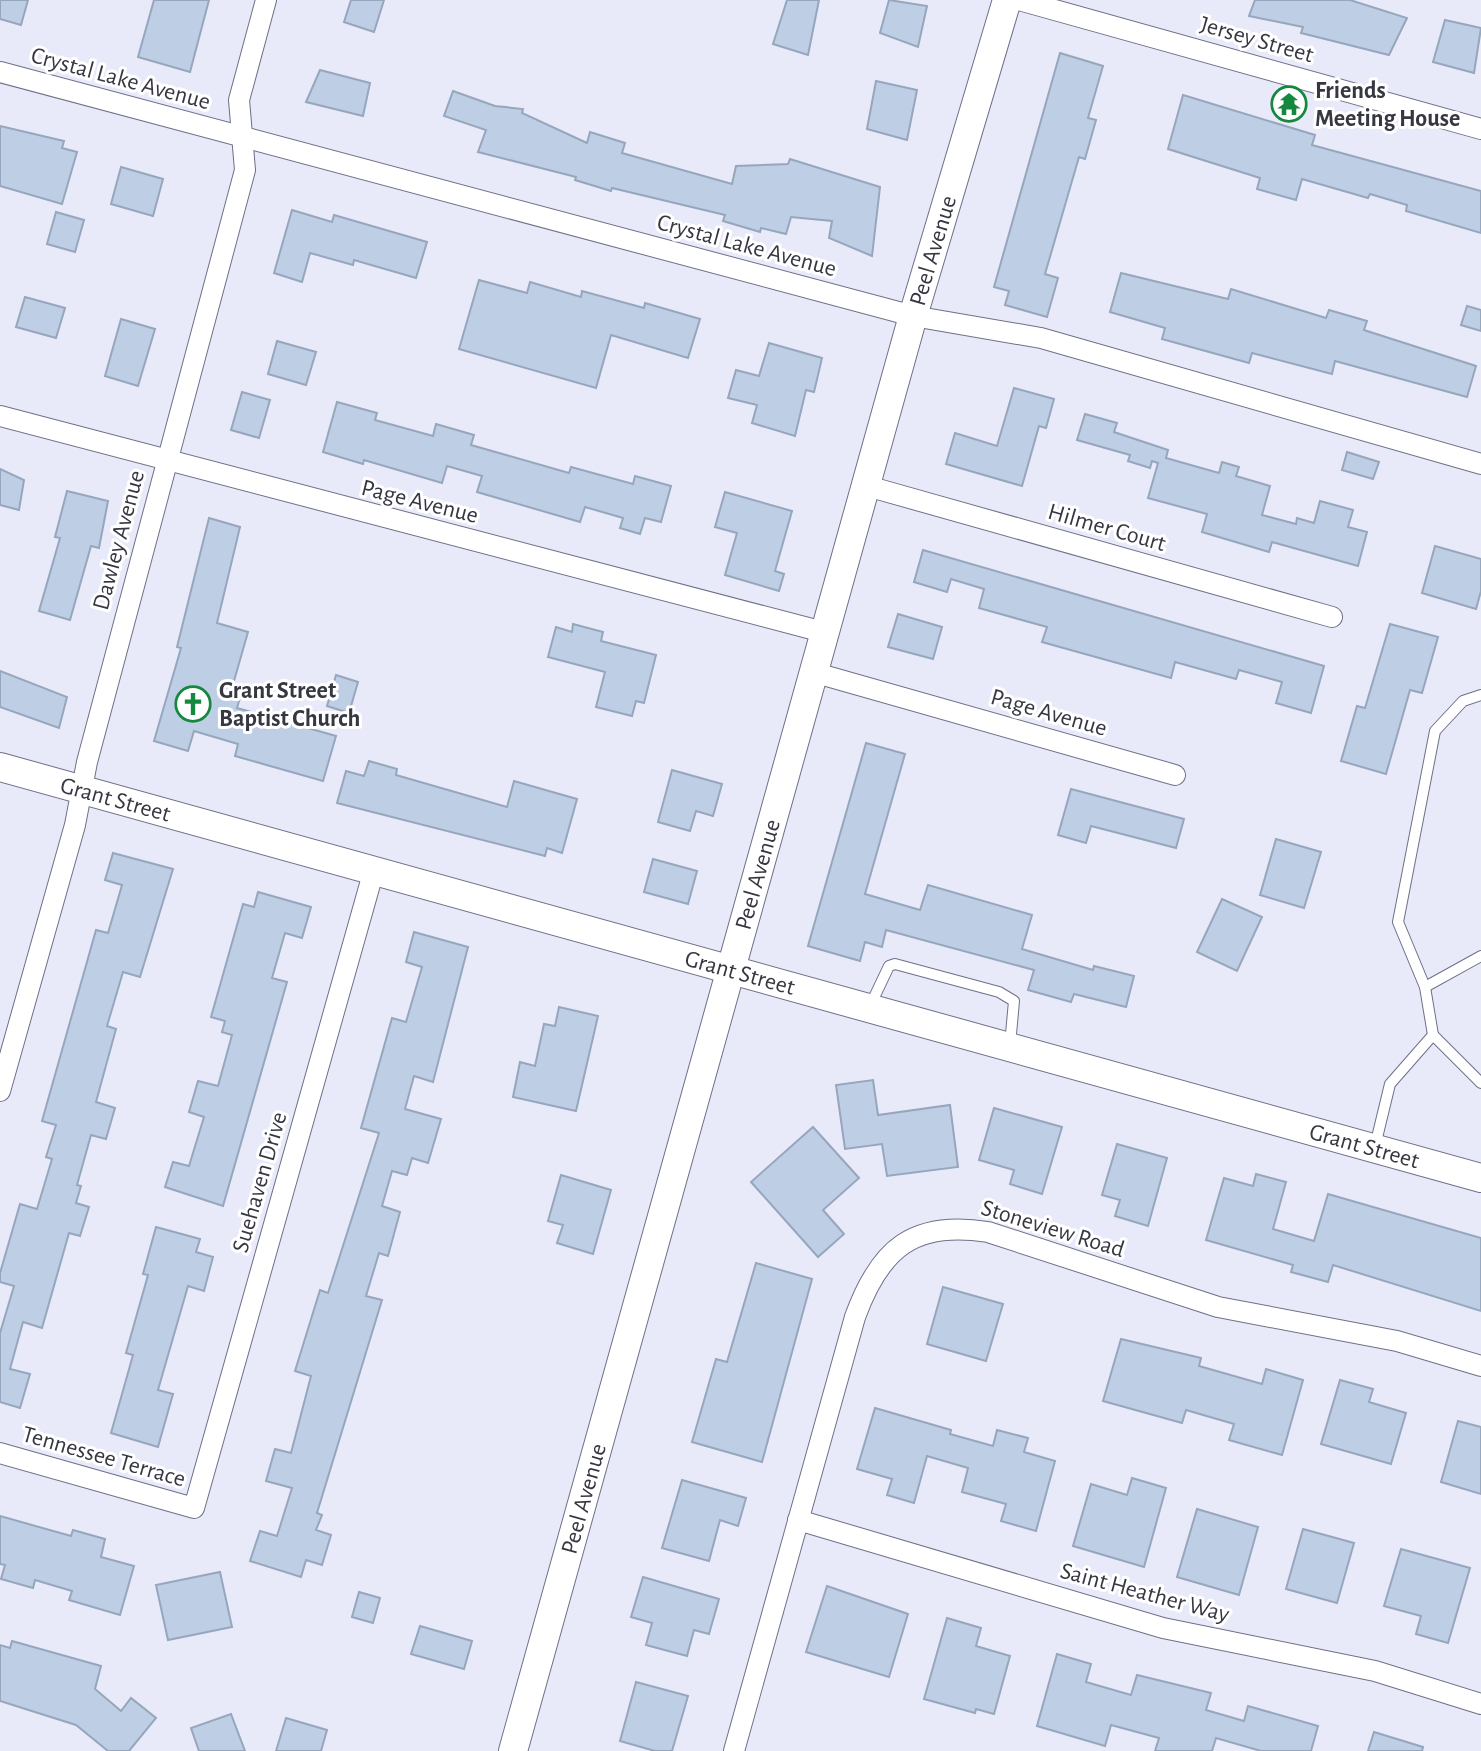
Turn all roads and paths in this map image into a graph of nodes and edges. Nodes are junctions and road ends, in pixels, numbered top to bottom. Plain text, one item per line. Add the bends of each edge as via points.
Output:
1 (266, 0) edge
2 (1007, 0) edge
3 (1019, 0) edge
4 (0, 72) edge
5 (1481, 129) edge
6 (242, 138) junction
7 (913, 316) junction
8 (0, 416) edge
9 (166, 461) junction
10 (1481, 464) edge
11 (867, 486) junction
12 (1332, 617) dead end
13 (827, 633) junction
14 (816, 673) junction
15 (1481, 695) edge
16 (0, 767) edge
17 (1175, 775) dead end
18 (81, 790) junction
19 (374, 870) junction
20 (1481, 956) edge
21 (731, 970) junction
22 (1425, 987) junction
23 (869, 1008) junction
24 (1433, 1035) junction
25 (1010, 1047) junction
26 (1481, 1083) edge
27 (0, 1091) edge
28 (1374, 1149) junction
29 (1481, 1178) edge
30 (1481, 1366) edge
31 (0, 1453) edge
32 (194, 1508) joint
33 (798, 1520) junction
34 (1481, 1704) edge
35 (513, 1751) edge
36 (734, 1751) edge

1 - 6 street, Dawley Avenue via 239,100
2 - 7 street, Peel Avenue
3 - 5 street, Jersey Street
4 - 6 street, Crystal Lake Avenue
6 - 7 street, Crystal Lake Avenue
6 - 9 street, Dawley Avenue via 245,170
7 - 10 street, Crystal Lake Avenue via 1041,338
7 - 11 street, Peel Avenue
8 - 9 street, Page Avenue
9 - 13 street, Page Avenue
9 - 18 street, Dawley Avenue
11 - 12 street, Hilmer Court
11 - 13 street, Peel Avenue
13 - 14 street, Peel Avenue
14 - 17 street, Page Avenue
14 - 21 street, Peel Avenue
15 - 22 lane via 1463,701 1435,731 1398,922
16 - 18 street, Grant Street
18 - 19 street, Grant Street
18 - 27 street, Dawley Avenue
19 - 21 street, Grant Street
19 - 32 street, Suehaven Drive
20 - 22 lane
21 - 23 street, Grant Street
21 - 35 street, Peel Avenue
22 - 24 lane
23 - 25 street, Grant Street
23 - 25 lane via 889,966 895,964 999,992 1014,1001
24 - 26 lane
24 - 28 lane via 1390,1084
25 - 28 street, Grant Street
28 - 29 street, Grant Street
30 - 33 street, Stoneview Road via 1397,1341 1218,1307 988,1232 958,1227 926,1231 901,1244 866,1288
31 - 32 street, Tennessee Terrace
33 - 34 street, Saint Heather Way via 1163,1628 1375,1671
33 - 36 street, Stoneview Road

